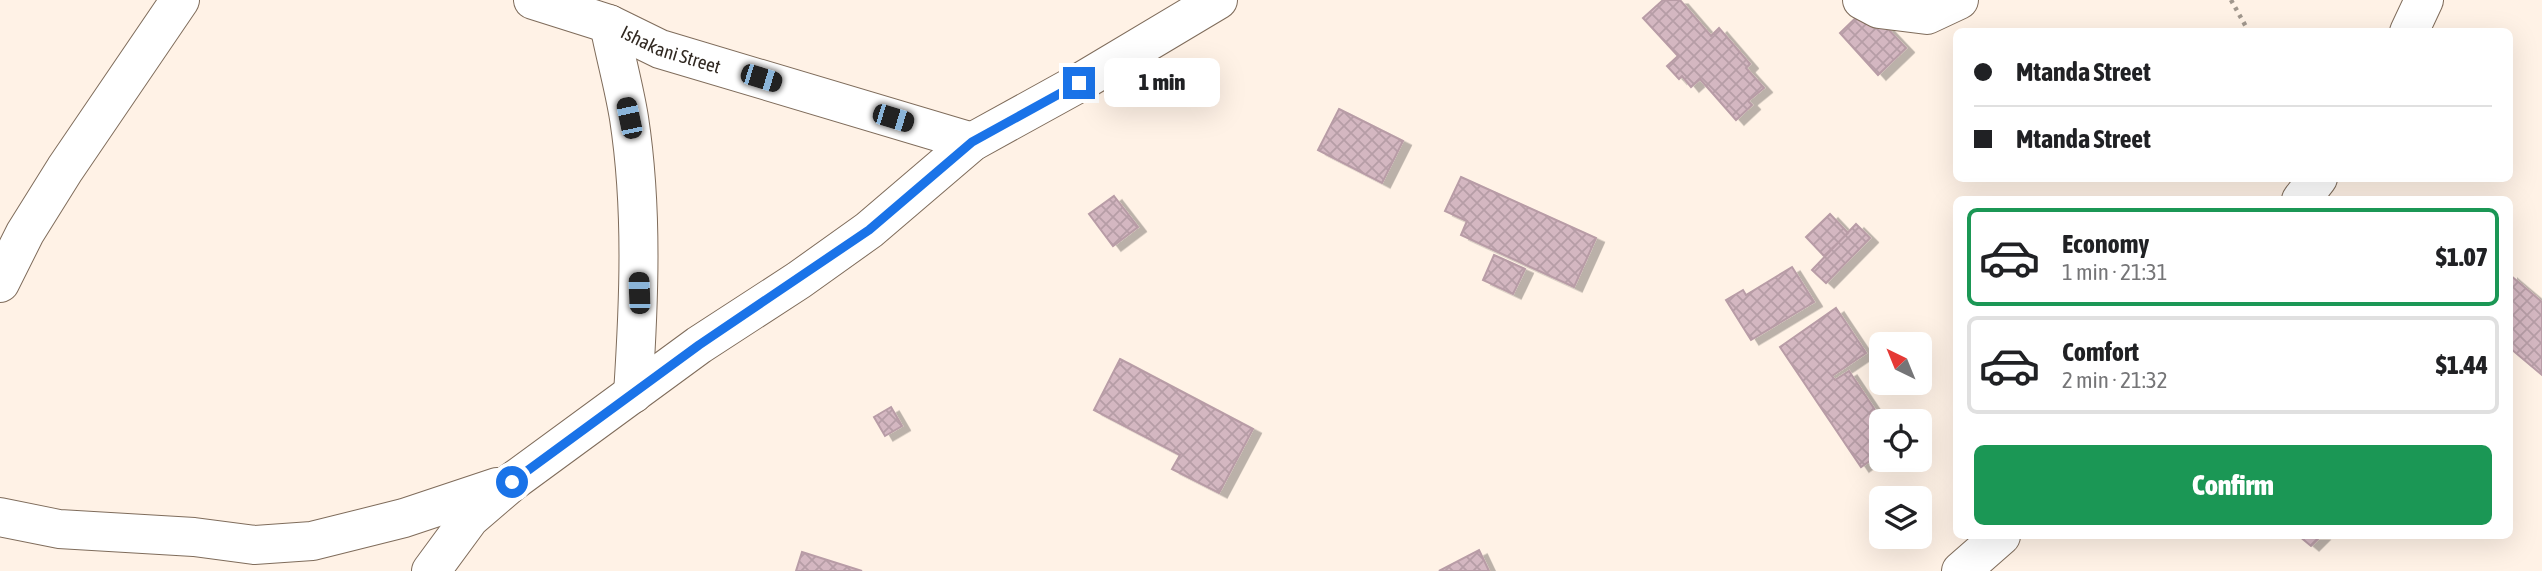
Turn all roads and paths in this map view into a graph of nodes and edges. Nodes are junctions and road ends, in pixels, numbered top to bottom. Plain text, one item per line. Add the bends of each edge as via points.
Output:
1 (180, 0) edge
2 (533, 0) edge
3 (1218, 0) edge
4 (1862, 0) edge
5 (1959, 0) edge
6 (2231, 0) edge
7 (2424, 0) edge
8 (609, 24) junction
9 (2247, 28) edge
10 (2411, 28) edge
11 (972, 142) junction
12 (2315, 182) edge
13 (2304, 196) edge
14 (0, 283) edge
15 (633, 394) junction
16 (512, 482) junction
17 (0, 517) edge
18 (1998, 539) edge
19 (430, 571) edge
20 (1961, 571) edge

1 - 14 street via 65,169
2 - 8 street, Ishakani Street
3 - 11 street
4 - 5 street via 1879,9 1927,15
6 - 9 path
7 - 10 street
8 - 11 street, Ishakani Street via 660,49
8 - 15 street via 629,118 636,185 639,293
11 - 15 street via 869,230
12 - 13 street
15 - 16 street
16 - 17 street via 404,518 300,542 254,545 98,533
16 - 19 street via 470,518
18 - 20 street

